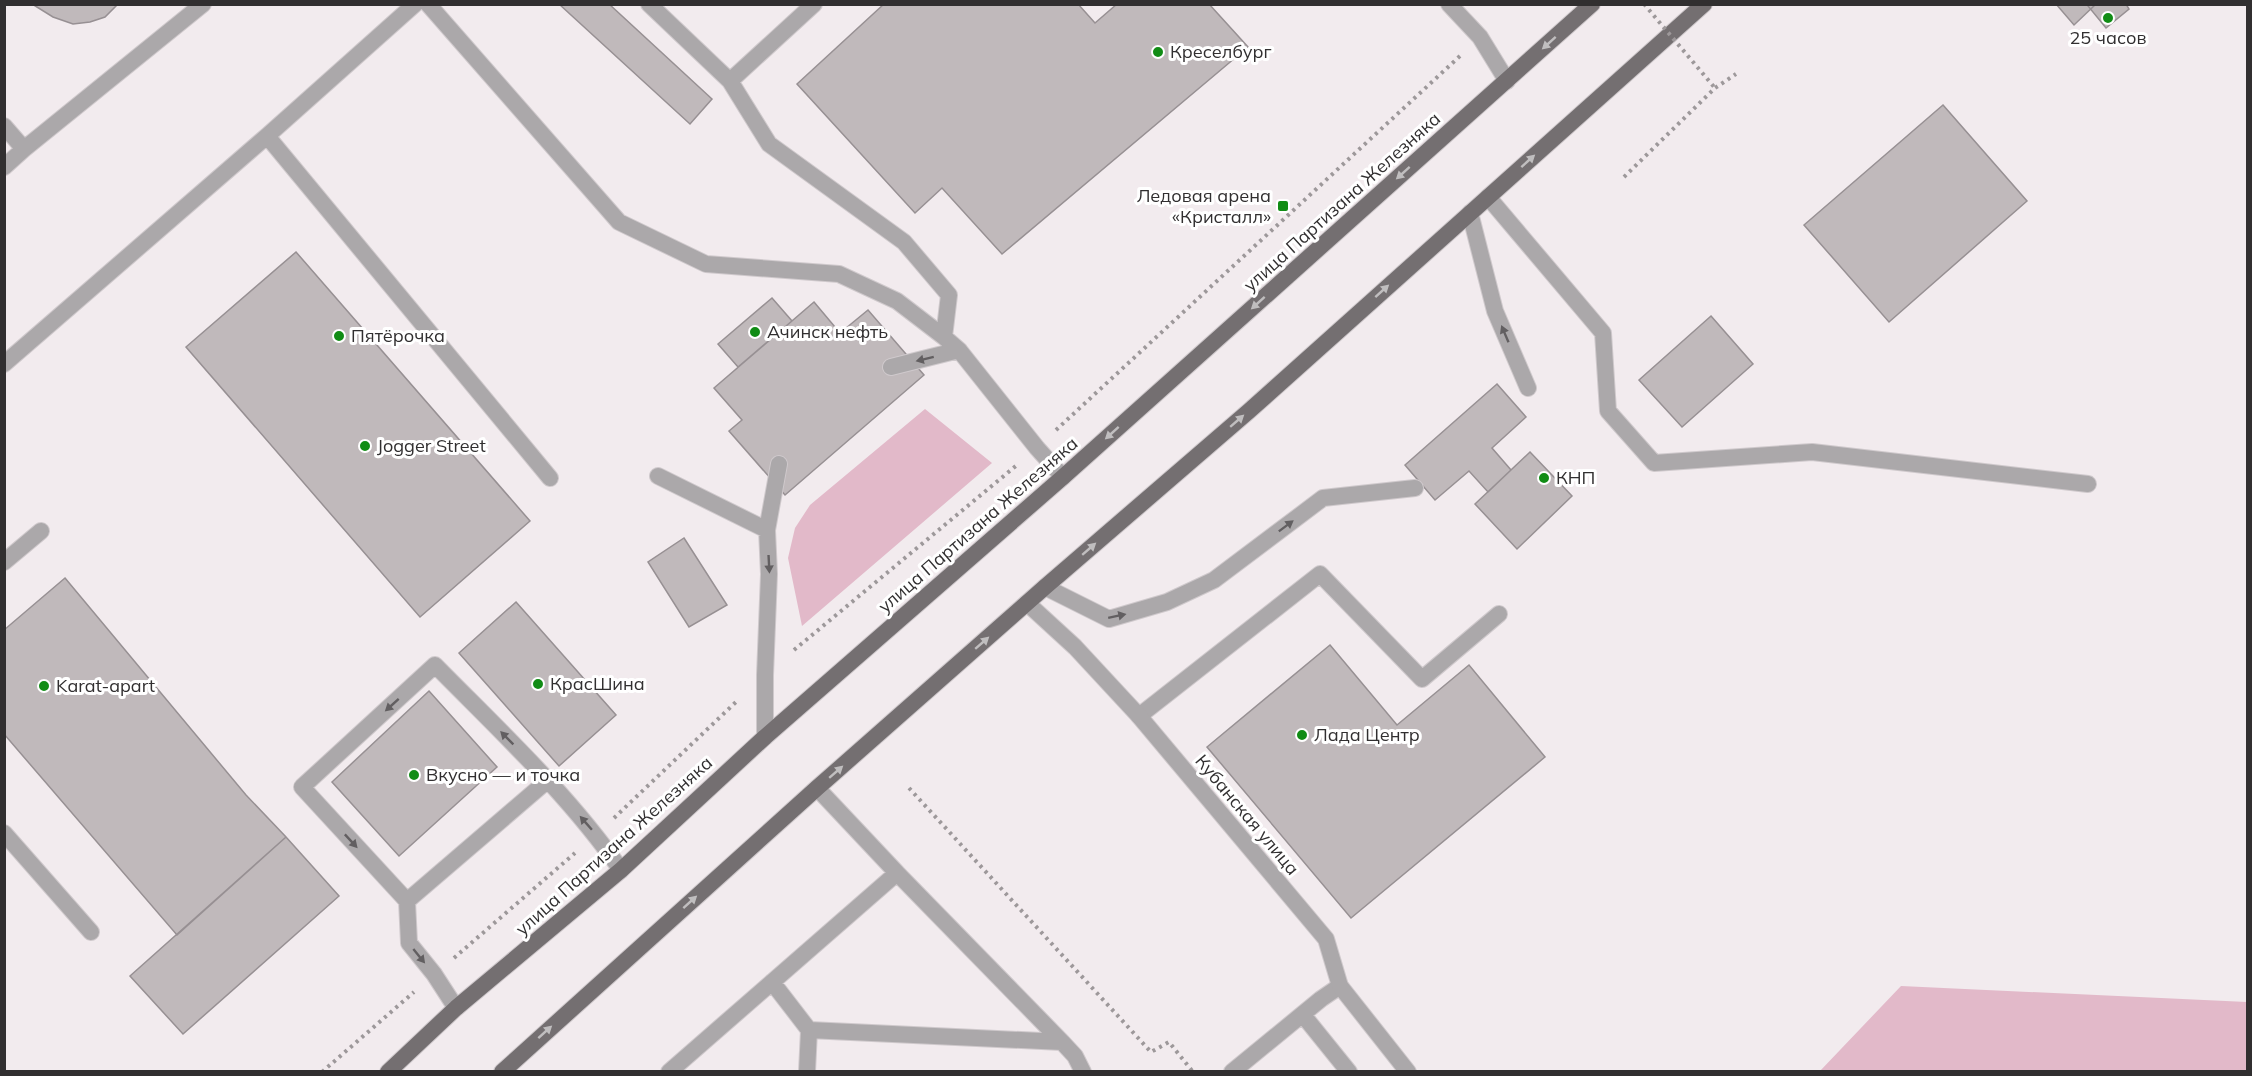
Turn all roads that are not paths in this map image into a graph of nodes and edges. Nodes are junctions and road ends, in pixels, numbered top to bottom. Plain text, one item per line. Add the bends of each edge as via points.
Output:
1 (203, 4) edge
2 (415, 4) edge
3 (428, 4) edge
4 (649, 4) edge
5 (814, 4) edge
6 (1449, 4) edge
7 (1592, 4) edge
8 (1704, 4) edge
9 (729, 81) junction
10 (1507, 81) junction
11 (4, 126) edge
12 (267, 136) junction
13 (24, 149) junction
14 (4, 167) edge
15 (1488, 197) junction
16 (1470, 213) junction
17 (944, 337) junction
18 (959, 350) junction
19 (4, 364) edge
20 (891, 368) dead end
21 (1528, 388) dead end
22 (778, 464) dead end
23 (658, 476) dead end
24 (1064, 477) junction
25 (550, 478) dead end
26 (2088, 484) dead end
27 (1415, 488) dead end
28 (767, 530) junction
29 (40, 531) dead end
30 (4, 562) edge
31 (1045, 587) junction
32 (1027, 603) junction
33 (1499, 614) dead end
34 (1139, 716) junction
35 (765, 736) junction
36 (548, 780) junction
37 (817, 788) junction
38 (4, 832) edge
39 (621, 870) junction
40 (897, 873) junction
41 (407, 901) junction
42 (91, 932) dead end
43 (772, 982) junction
44 (1340, 986) junction
45 (456, 1008) junction
46 (1303, 1015) junction
47 (809, 1030) junction
48 (1062, 1042) junction
49 (388, 1071) edge
50 (502, 1071) edge
51 (669, 1071) edge
52 (807, 1071) edge
53 (1083, 1071) edge
54 (1232, 1071) edge
55 (1349, 1071) edge
56 (1408, 1071) edge

1 - 13 street
2 - 12 street
3 - 17 street via 619,222 706,264 839,274 897,301
4 - 9 street
5 - 9 street
6 - 10 street via 1480,37
7 -> 10 main road, улица Партизана Железняка
15 -> 8 main road
9 - 17 street via 769,144 904,242 949,294
10 -> 24 main road, улица Партизана Железняка
11 - 13 street
12 - 19 street
12 - 25 street
13 - 14 street
15 - 16 main road
15 - 26 street via 1603,333 1608,411 1654,463 1812,452
21 -> 16 street via 1495,311
31 -> 16 main road
17 - 18 street
18 -> 20 street
18 - 24 street
22 - 28 street
23 - 28 street
24 - 35 main road, улица Партизана Железняка
31 -> 27 street via 1109,619 1167,602 1214,580 1323,498
28 -> 35 street
29 - 30 street
31 - 32 main road
32 - 34 street, Кубанская улица via 1075,647
37 -> 32 main road
33 - 34 street via 1422,679 1320,574
34 - 44 street, Кубанская улица via 1326,939
35 - 39 main road, улица Партизана Железняка
39 -> 36 street
36 - 41 street
36 -> 41 street via 435,665 302,787
37 - 40 street
50 -> 37 main road
38 - 42 street
39 - 45 main road, улица Партизана Железняка
40 - 43 street
40 - 48 street
41 -> 45 street via 408,943
43 - 47 street
43 - 51 street
44 - 46 street
44 - 56 street, Кубанская улица
45 - 49 main road, улица Партизана Железняка
46 - 54 street
46 - 55 street
47 - 48 street
47 - 52 street
48 - 53 street

